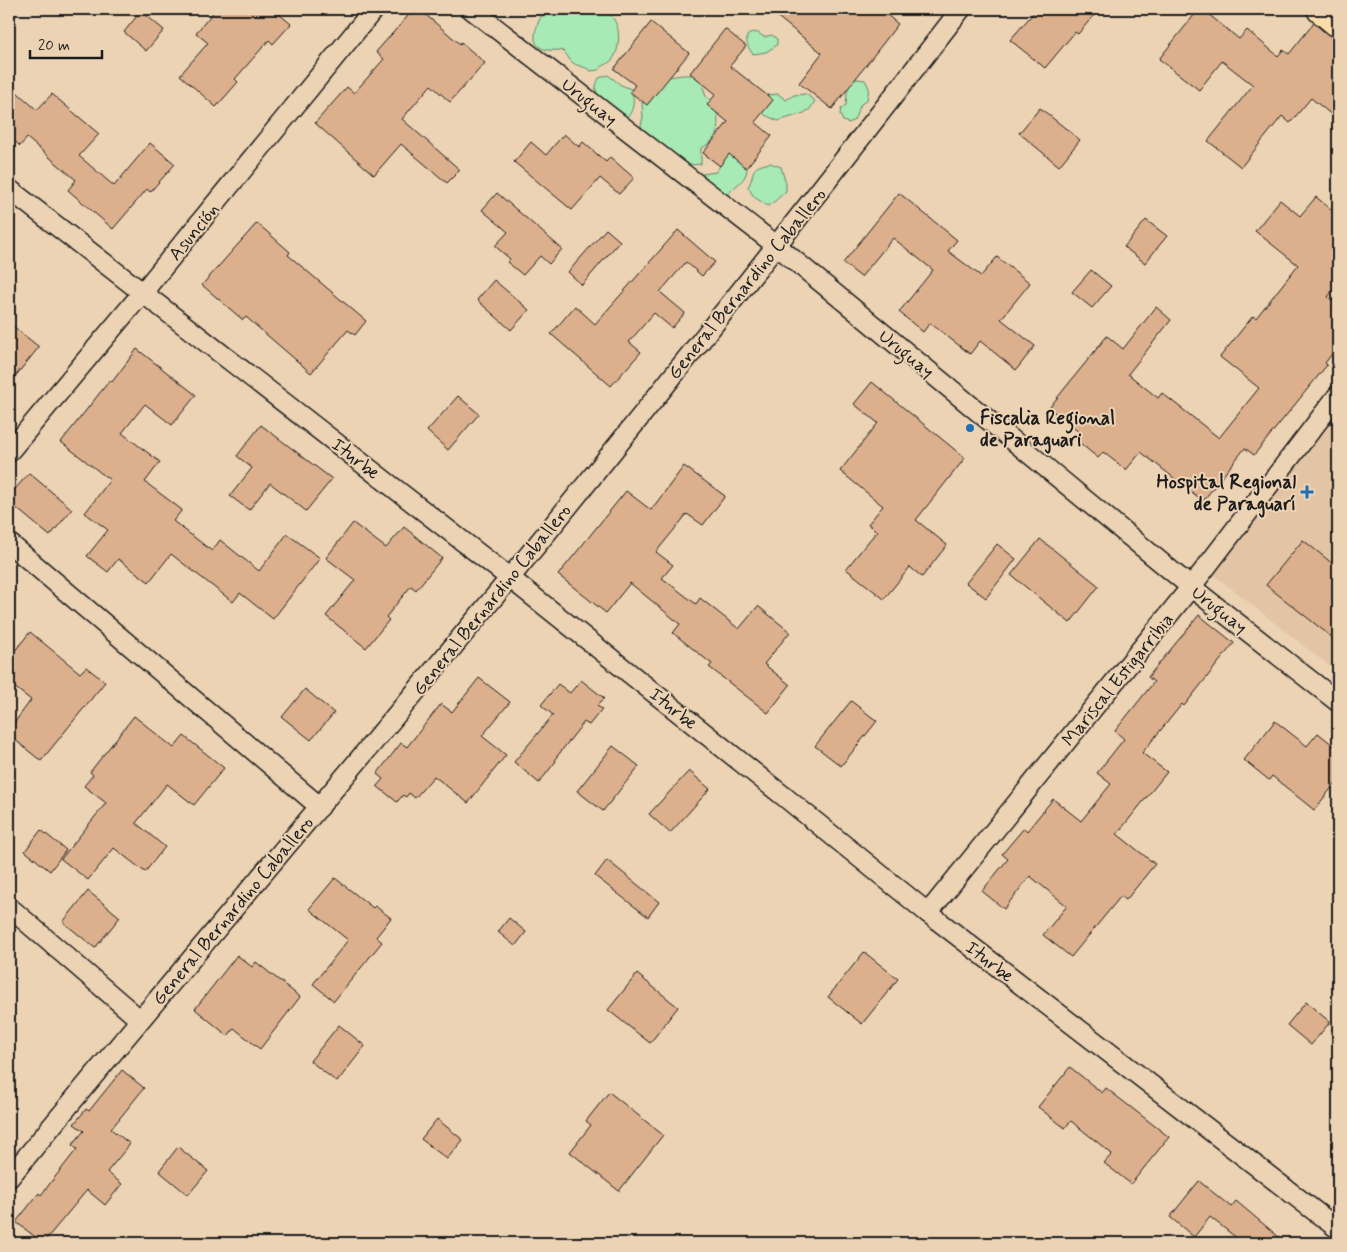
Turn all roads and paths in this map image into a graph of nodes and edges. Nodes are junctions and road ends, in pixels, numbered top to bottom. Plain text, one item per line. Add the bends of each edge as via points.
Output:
1 (374, 9) edge
2 (471, 9) edge
3 (961, 9) edge
4 (1321, 9) edge
5 (1338, 23) edge
6 (9, 189) edge
7 (777, 246) junction
8 (143, 292) junction
9 (1338, 395) edge
10 (9, 452) edge
11 (9, 543) edge
12 (510, 578) junction
13 (1191, 588) junction
14 (1338, 702) edge
15 (320, 807) junction
16 (9, 907) edge
17 (928, 913) junction
18 (139, 1019) junction
19 (9, 1178) edge
20 (1338, 1229) edge

1 - 8 street, Asunción
2 - 7 street, Uruguay
3 - 7 street, General Bernardino Caballero
4 - 5 highway
6 - 8 street, Iturbe
7 - 12 street, General Bernardino Caballero
7 - 13 street, Uruguay
8 - 10 street, Asunción
8 - 12 street, Iturbe
9 - 13 street, Mariscal Estigarribia
11 - 15 street
12 - 15 street, General Bernardino Caballero
12 - 17 street, Iturbe
13 - 14 street, Uruguay
13 - 17 street, Mariscal Estigarribia
15 - 18 street, General Bernardino Caballero
16 - 18 street
17 - 20 street, Iturbe
18 - 19 street, General Bernardino Caballero

